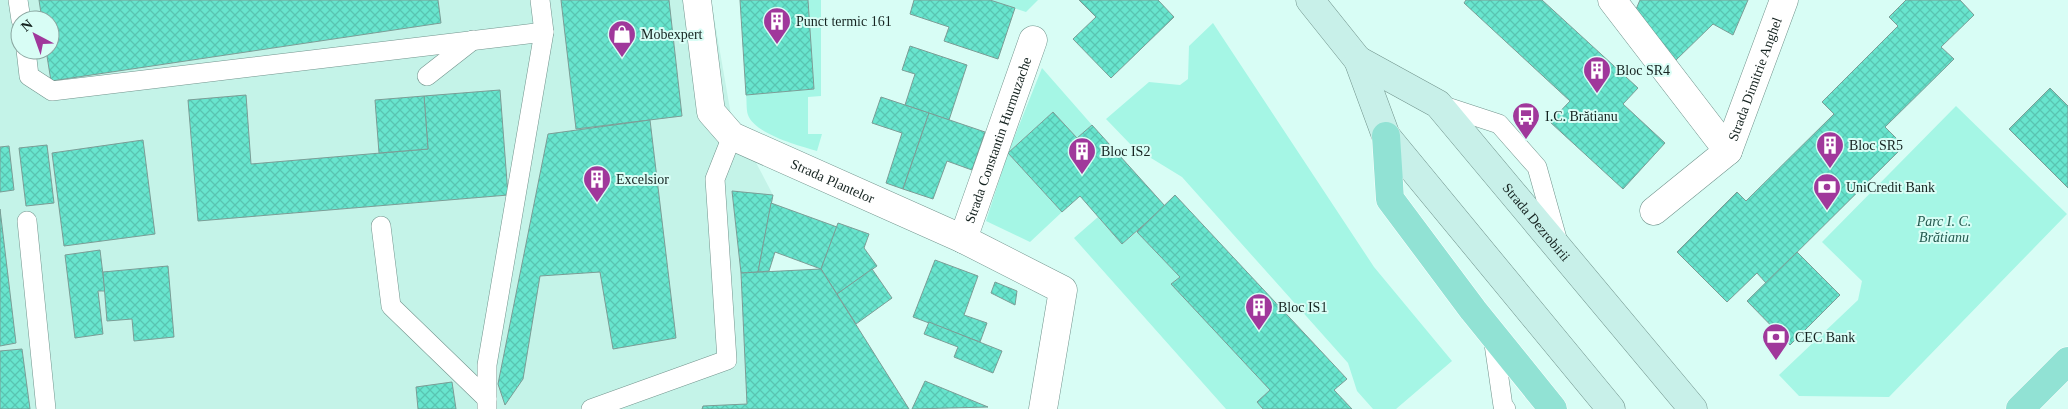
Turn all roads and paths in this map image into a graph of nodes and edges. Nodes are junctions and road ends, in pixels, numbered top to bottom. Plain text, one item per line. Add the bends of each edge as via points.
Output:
1 (540, 0) edge
2 (697, 0) edge
3 (1310, 0) edge
4 (1612, 0) edge
5 (1784, 0) edge
6 (544, 32) junction
7 (473, 40) junction
8 (1033, 40) dead end
9 (28, 60) edge
10 (1358, 60) junction
11 (427, 76) dead end
12 (732, 136) junction
13 (1386, 136) junction
14 (1728, 150) junction
15 (1654, 211) dead end
16 (27, 221) dead end
17 (381, 226) dead end
18 (963, 239) junction
19 (1492, 333) junction
20 (2068, 361) edge
21 (487, 404) edge
22 (46, 409) edge
23 (591, 409) edge
24 (1043, 409) edge
25 (1506, 409) edge
26 (1553, 409) edge
27 (1610, 409) edge
28 (1693, 409) edge
29 (2020, 409) edge

1 - 6 lane
2 - 12 street, Strada Plantelor via 711,112
3 - 10 main road, Strada Dezrobirii
4 - 14 street
5 - 14 street, Strada Dimitrie Anghel
6 - 7 lane
6 - 21 lane via 487,365
7 - 9 lane via 52,91 30,76
7 - 11 lane
8 - 18 street, Strada Constantin Hurmuzache
10 - 13 main road, Strada Dezrobirii
10 - 28 main road, Strada Dezrobirii via 1438,104
12 - 18 street, Strada Plantelor
12 - 23 lane via 715,179 727,360
13 - 19 main road via 1390,199
13 - 27 main road, Strada Dezrobirii
14 - 15 street, Strada Dimitrie Anghel
16 - 22 lane
17 - 21 lane via 390,306
18 - 24 street, Strada Plantelor via 1063,290
19 - 25 lane
19 - 26 main road
20 - 29 main road

